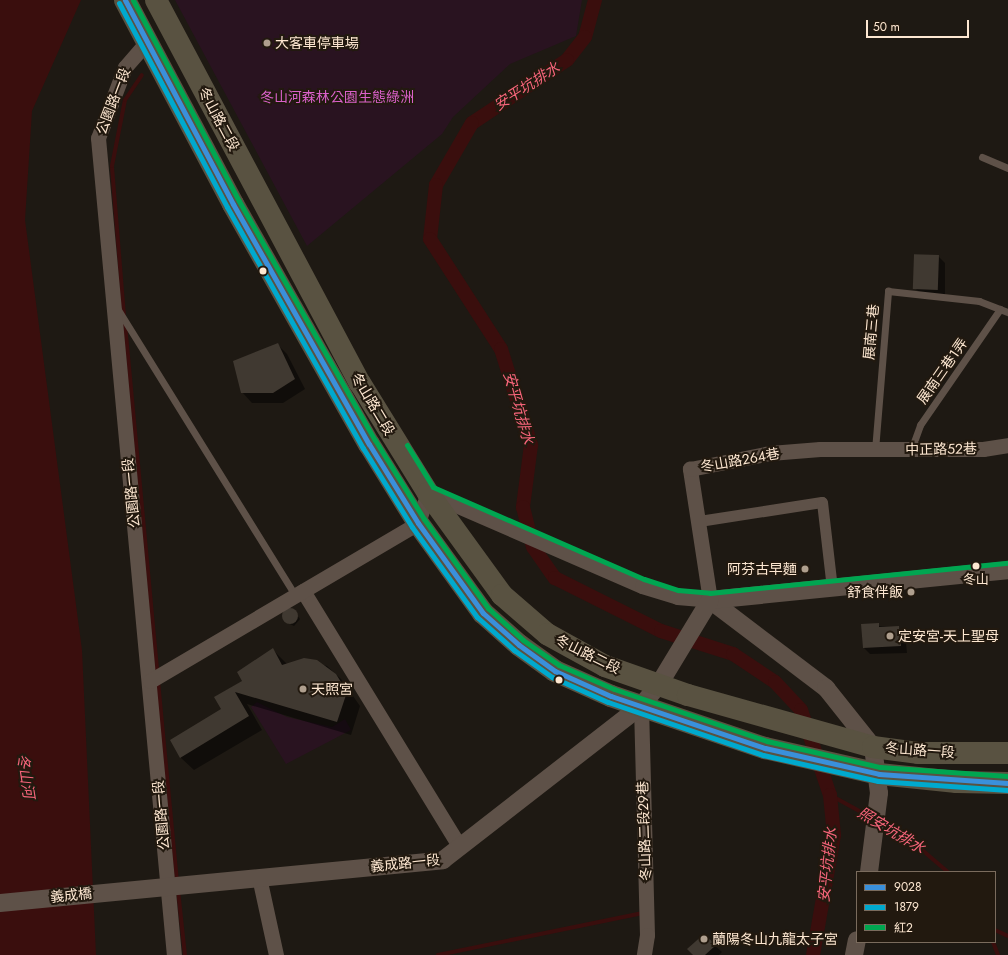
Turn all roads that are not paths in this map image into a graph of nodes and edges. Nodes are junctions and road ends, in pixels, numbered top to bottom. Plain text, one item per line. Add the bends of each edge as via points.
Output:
1 (156, 0) edge
2 (126, 2) edge
3 (146, 43) junction
4 (982, 156) dead end
5 (1008, 168) edge
6 (110, 297) junction
7 (1000, 309) junction
8 (1008, 312) edge
9 (1008, 445) edge
10 (874, 450) junction
11 (911, 450) junction
12 (428, 493) junction
13 (699, 521) junction
14 (418, 523) junction
15 (1008, 570) edge
16 (832, 588) junction
17 (299, 593) junction
18 (710, 600) junction
19 (150, 681) junction
20 (658, 686) junction
21 (641, 706) junction
22 (770, 720) joint
23 (873, 747) junction
24 (765, 748) joint
25 (1008, 753) edge
26 (879, 783) junction
27 (1008, 783) edge
28 (460, 847) junction
29 (869, 871) edge
30 (259, 877) junction
31 (166, 885) junction
32 (141, 888) joint
33 (0, 903) edge
34 (856, 943) edge
35 (174, 955) edge
36 (276, 955) edge
37 (644, 955) edge
38 (854, 955) edge

1 - 12 main road, 冬山路二段 via 323,318
2 - 3 main road, 冬山路二段
3 - 6 street, 公園路一段 via 125,67 98,138
3 - 14 main road, 冬山路二段 via 302,328
4 - 5 lane
6 - 17 lane
6 - 19 street, 公園路一段
7 - 8 lane, 展南三巷
7 - 10 lane, 展南三巷 via 978,301 888,291
7 - 11 lane, 展南三巷1弄 via 920,425
9 - 11 street, 中正路52巷
10 - 11 street, 中正路52巷
10 - 13 street, 冬山路264巷 via 770,453 690,469
12 - 14 street
12 - 18 street via 559,547 642,586 677,597
12 - 20 main road, 冬山路二段 via 502,595 547,634 605,666
13 - 16 street via 822,502
13 - 18 street, 冬山路264巷
14 - 17 street
14 - 21 main road, 冬山路二段 via 483,613 519,645 555,671
15 - 16 street
16 - 18 street
17 - 19 street
17 - 28 street
18 - 20 street, 義成路一段
18 - 23 street via 826,688
19 - 31 street, 公園路一段
20 - 21 street, 義成路一段
20 - 22 main road, 冬山路二段
21 - 24 main road, 冬山路二段
21 - 28 street, 義成路一段
21 - 37 street, 冬山路二段29巷 via 647,935
22 - 23 main road, 冬山路一段
23 - 25 main road, 冬山路一段 via 918,753
23 - 26 street
24 - 26 main road, 冬山路一段 via 835,766
26 - 27 main road, 冬山路一段
26 - 29 street
28 - 30 street, 義成路一段 via 444,860
30 - 31 street, 義成路一段
30 - 36 street
31 - 32 street, 義成路一段
31 - 35 street, 公園路一段
32 - 33 street, 義成橋
34 - 38 street

